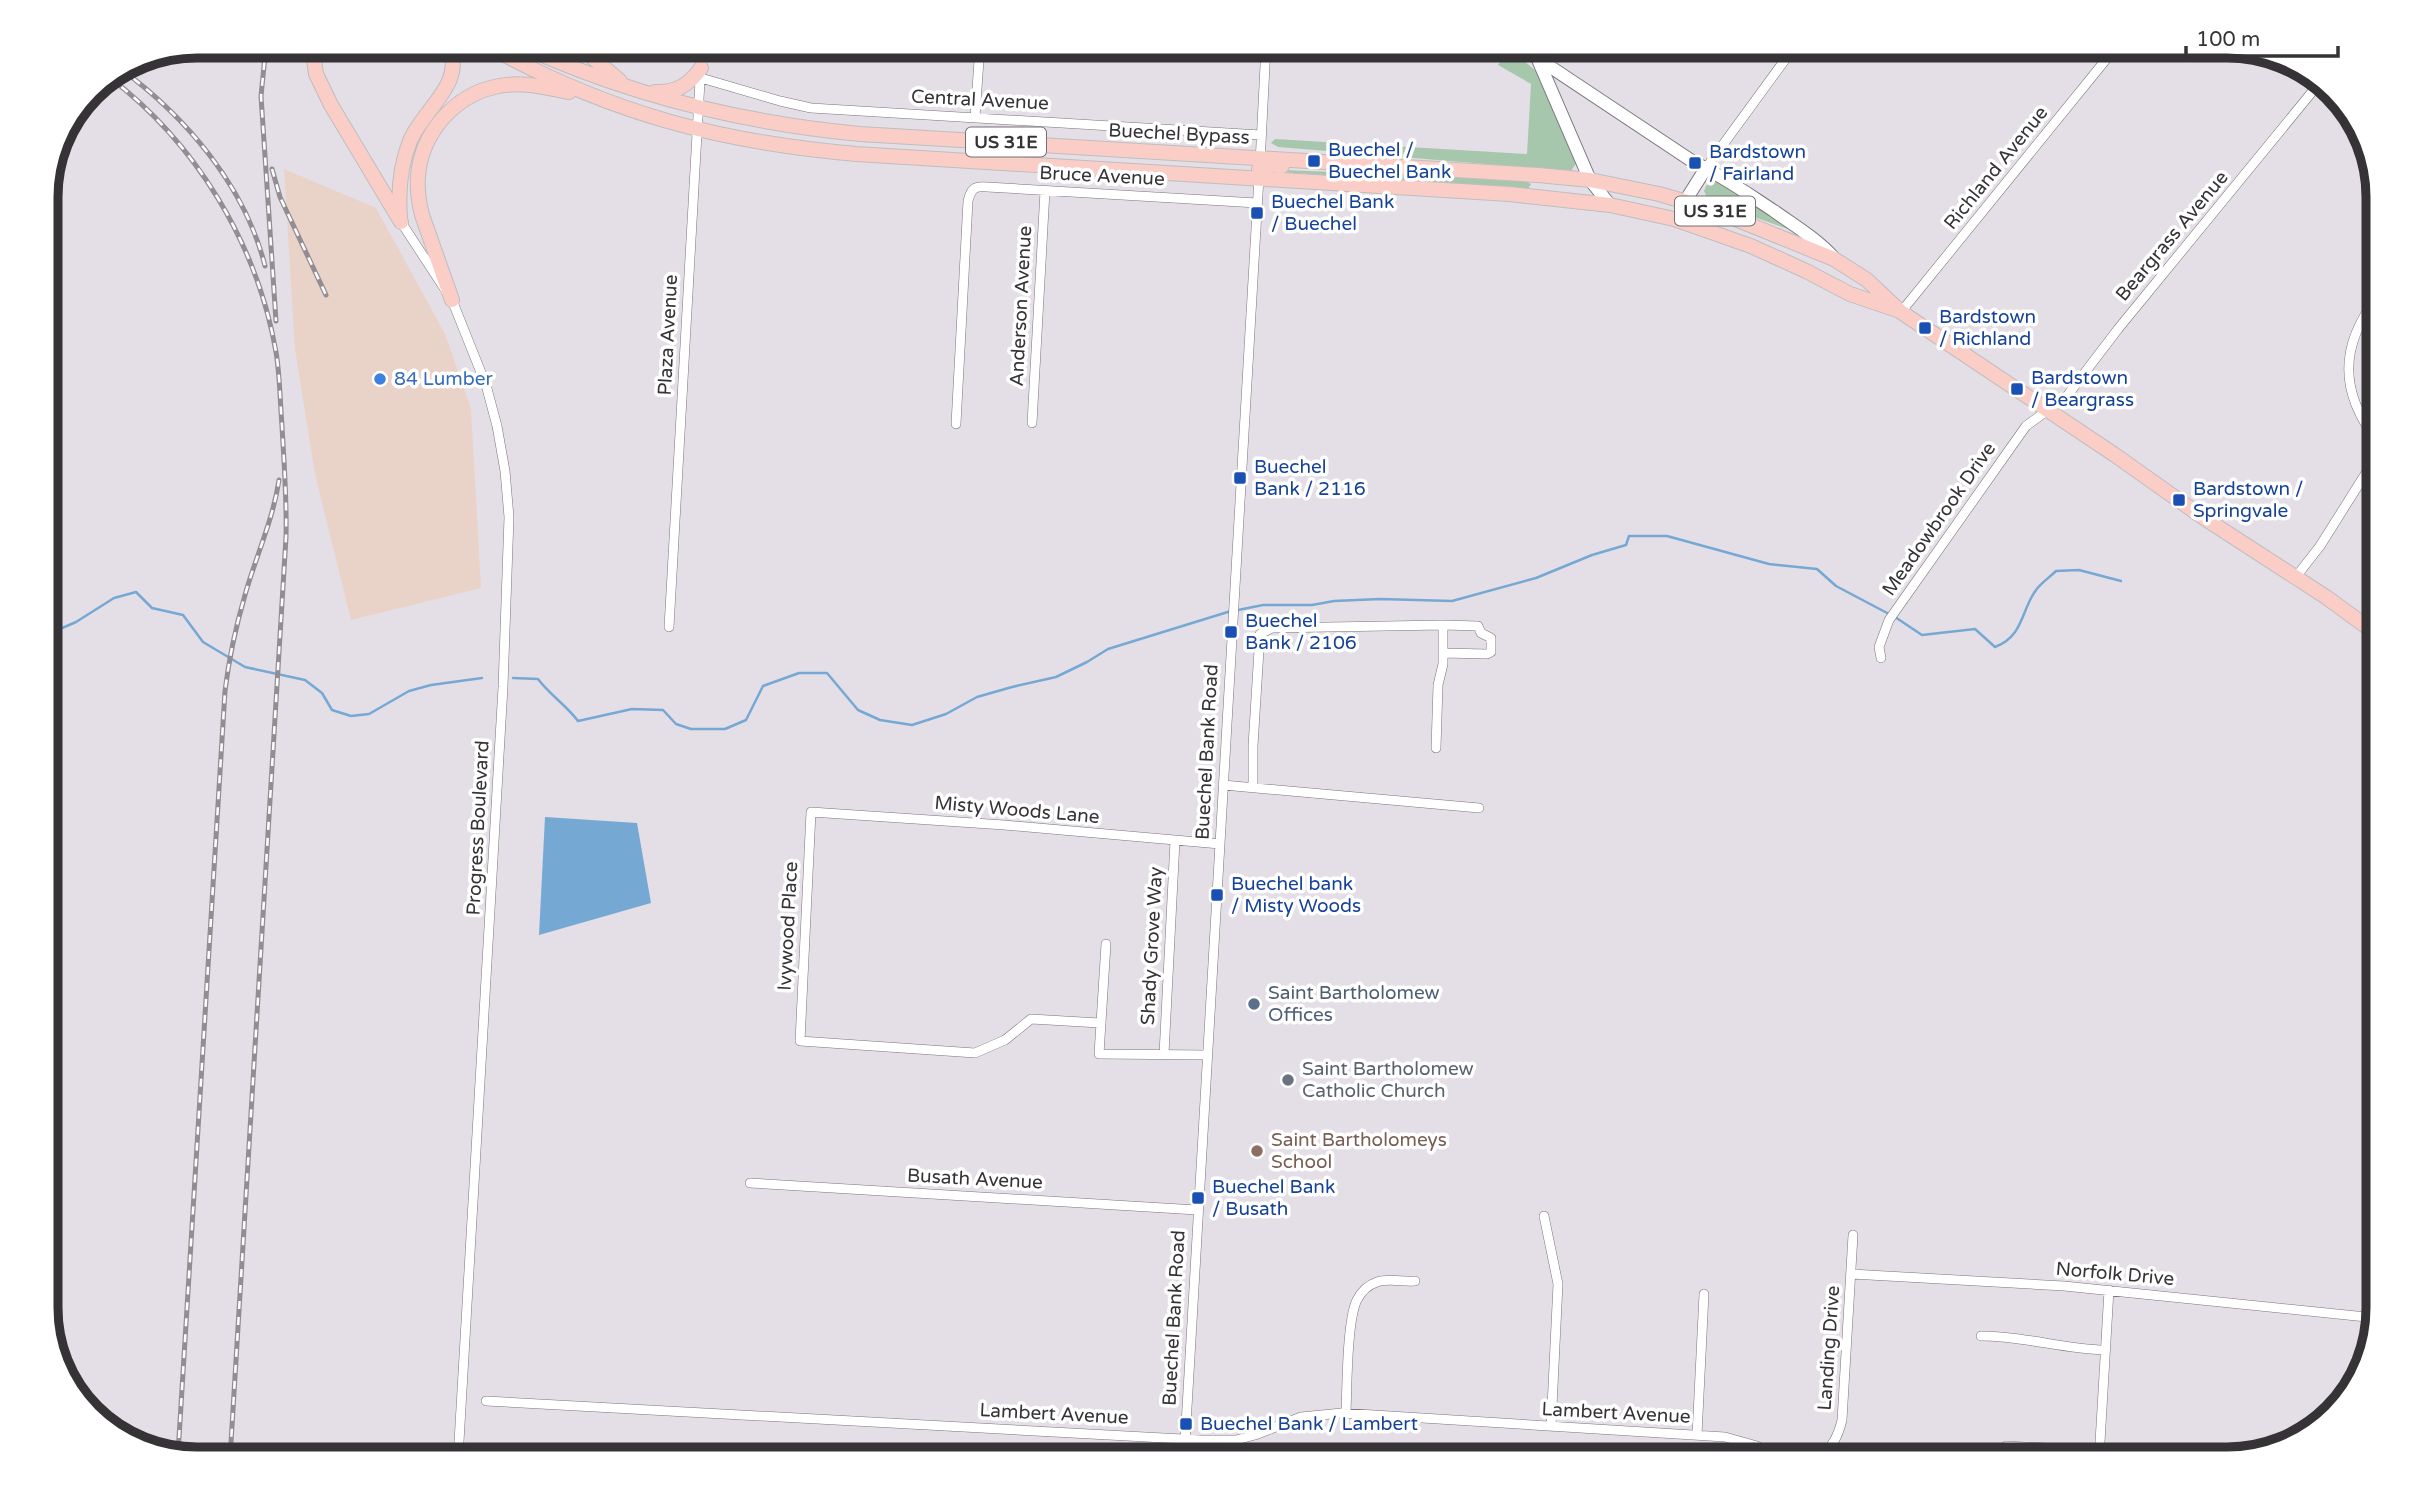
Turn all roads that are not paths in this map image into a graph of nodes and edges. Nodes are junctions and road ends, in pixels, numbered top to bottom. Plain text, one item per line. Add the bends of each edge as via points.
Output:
1 (314, 58) edge
2 (453, 58) edge
3 (512, 58) edge
4 (549, 58) edge
5 (595, 58) edge
6 (702, 58) edge
7 (979, 58) edge
8 (1265, 58) edge
9 (1538, 58) joint
10 (1786, 58) edge
11 (2107, 58) edge
12 (701, 73) junction
13 (2315, 88) edge
14 (636, 90) junction
15 (588, 95) junction
16 (698, 108) junction
17 (975, 117) junction
18 (696, 130) junction
19 (1261, 135) junction
20 (1259, 168) junction
21 (1706, 168) junction
22 (1538, 175) junction
23 (1590, 180) junction
24 (1045, 191) junction
25 (1534, 196) junction
26 (1686, 202) junction
27 (1257, 203) junction
28 (1610, 205) junction
29 (1679, 221) junction
30 (401, 222) junction
31 (1835, 259) junction
32 (1860, 275) junction
33 (1850, 294) junction
34 (452, 300) junction
35 (1901, 312) junction
36 (2366, 314) edge
37 (2047, 411) junction
38 (1032, 423) dead end
39 (956, 424) dead end
40 (2366, 426) edge
41 (2366, 473) edge
42 (2295, 578) junction
43 (1443, 625) junction
44 (669, 627) dead end
45 (2366, 627) edge
46 (1443, 653) junction
47 (1881, 658) dead end
48 (1436, 748) dead end
49 (1223, 785) junction
50 (1253, 787) junction
51 (1479, 808) dead end
52 (811, 813) joint
53 (1175, 841) junction
54 (1220, 844) junction
55 (1105, 944) dead end
56 (1100, 1023) junction
57 (1164, 1054) junction
58 (1208, 1055) junction
59 (750, 1183) dead end
60 (1197, 1210) junction
61 (1544, 1216) dead end
62 (1853, 1235) dead end
63 (1851, 1274) junction
64 (1415, 1281) dead end
65 (2109, 1290) junction
66 (1704, 1294) dead end
67 (2366, 1317) edge
68 (1981, 1335) dead end
69 (2105, 1350) junction
70 (486, 1401) dead end
71 (1346, 1413) junction
72 (1551, 1427) junction
73 (1696, 1435) junction
74 (1185, 1439) junction
75 (2006, 1446) dead end
76 (459, 1447) edge
77 (1185, 1447) edge
78 (1754, 1447) edge
79 (1830, 1447) edge
80 (2015, 1447) edge
81 (2100, 1447) edge

1 - 30 main road via 331,105
2 - 30 main road via 447,86 407,148 400,180
3 - 15 main road, Buechel Bypass / US 31E
4 - 14 main road, Buechel Bypass / US 31E
5 - 14 main road
6 - 12 street, Plaza Avenue
7 - 17 street
8 - 19 street, Buechel Bank Road
9 - 21 main road
9 - 23 main road
10 - 21 street
11 - 35 street, Richland Avenue
12 - 14 main road via 679,89 664,93
12 - 16 street, Plaza Avenue
12 - 17 street, Central Avenue via 811,108
13 - 37 street, Beargrass Avenue via 2067,396
14 - 16 main road, Buechel Bypass / US 31E
15 - 18 main road, Buechel Bypass / US 31E
15 - 34 main road via 532,85 499,85 457,105 430,136 418,175 418,195
16 - 18 street, Plaza Avenue
16 - 20 main road, Buechel Bypass / US 31E via 824,131
17 - 19 street, Central Avenue
18 - 20 main road, Buechel Bypass / US 31E via 845,153
18 - 44 street, Plaza Avenue
19 - 20 street, Buechel Bank Road
20 - 22 main road, Buechel Bypass / US 31E via 1391,165
20 - 25 main road, Buechel Bypass / US 31E
20 - 27 street, Buechel Bank Road
21 - 26 main road
21 - 31 main road via 1792,223
22 - 23 main road, Buechel Bypass / US 31E
22 - 25 street
23 - 26 main road, Buechel Bypass / US 31E
23 - 28 main road
24 - 27 street, Bruce Avenue
24 - 38 street, Anderson Avenue
24 - 39 street, Bruce Avenue via 977,187 970,193
25 - 28 main road, Buechel Bypass / US 31E
26 - 29 main road
26 - 31 main road, Buechel Bypass / US 31E
27 - 49 street, Buechel Bank Road
28 - 29 main road, Buechel Bypass / US 31E
29 - 33 main road, US 31E via 1751,246
30 - 34 street, Progress Boulevard
31 - 32 main road, US 31E
32 - 33 main road
32 - 35 main road, US 31E
33 - 35 main road, US 31E
34 - 76 street, Progress Boulevard via 495,416 509,517 502,723
35 - 37 main road, US 31E
36 - 40 street via 2351,344 2348,375
37 - 42 main road, US 31E
37 - 47 street, Meadowbrook Drive via 2026,426 1889,620 1879,647
41 - 42 street
42 - 45 main road, US 31E
43 - 46 street
43 - 46 street via 1478,626 1481,634 1491,638 1487,654
43 - 50 street via 1272,628 1260,634
46 - 48 street
49 - 50 street
49 - 54 street, Buechel Bank Road
50 - 51 street
52 - 53 street, Misty Woods Lane
52 - 56 street, Ivywood Place via 800,1041 975,1052 1004,1040 1031,1019
53 - 54 street, Misty Woods Lane
53 - 57 street, Shady Grove Way
54 - 58 street, Buechel Bank Road
55 - 56 street
56 - 57 street via 1099,1054
57 - 58 street
58 - 60 street, Buechel Bank Road
59 - 60 street, Busath Avenue
60 - 74 street, Buechel Bank Road
61 - 72 street via 1558,1284
62 - 63 street, Landing Drive
63 - 65 street, Norfolk Drive
63 - 79 street, Landing Drive via 1842,1420
64 - 71 street via 1376,1282 1357,1298 1351,1323
65 - 67 street, Norfolk Drive
65 - 69 street
66 - 73 street
68 - 69 street
69 - 81 street
70 - 74 street, Lambert Avenue
71 - 72 street, Lambert Avenue
71 - 74 street, Lambert Avenue via 1301,1417 1236,1440
72 - 73 street, Lambert Avenue
73 - 78 street, Lambert Avenue via 1744,1441
74 - 77 street, Buechel Bank Road
75 - 80 street

